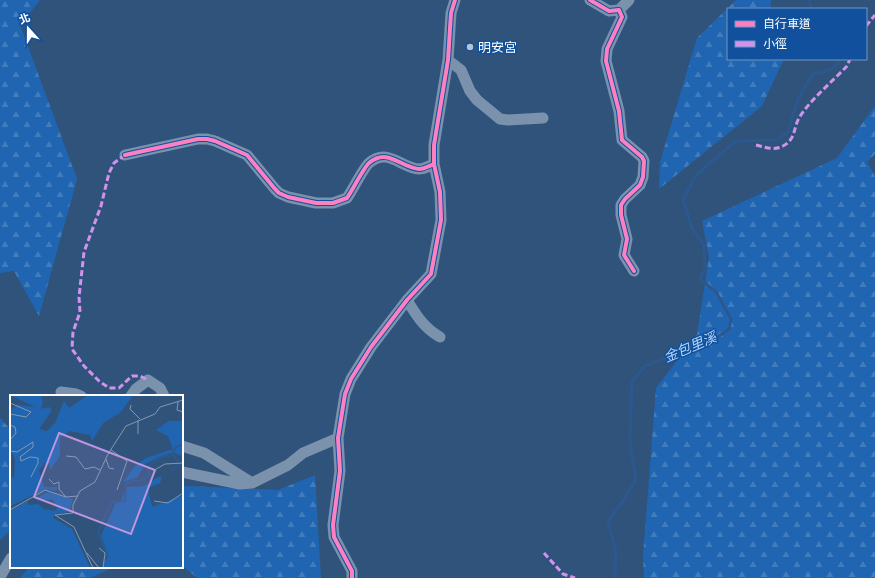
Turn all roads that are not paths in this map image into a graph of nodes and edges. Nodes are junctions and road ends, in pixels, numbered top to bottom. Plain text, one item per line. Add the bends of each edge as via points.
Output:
1 (455, 0) edge
2 (590, 0) edge
3 (629, 0) edge
4 (620, 10) junction
5 (448, 60) junction
6 (543, 118) dead end
7 (125, 155) dead end
8 (434, 164) junction
9 (634, 271) dead end
10 (407, 300) junction
11 (440, 336) dead end
12 (61, 392) dead end
13 (78, 395) edge
14 (132, 395) edge
15 (164, 395) edge
16 (338, 438) junction
17 (183, 446) edge
18 (183, 472) edge
19 (252, 483) junction
20 (10, 560) edge
21 (0, 577) edge
22 (352, 578) edge

1 - 5 street via 451,13
2 - 4 street via 609,11
3 - 4 street
4 - 9 street via 622,17 607,49 606,60 619,111 622,140 644,161 640,184 621,205 626,238 624,254
5 - 6 street via 461,70 470,92 477,100 500,119
5 - 8 street via 434,145
7 - 8 street via 207,139 247,155 279,193 316,203 333,203 347,198 368,164 379,158 392,158 420,169
8 - 10 street via 440,192 441,220 436,256 431,274
10 - 11 street via 418,319 431,332
10 - 16 street via 370,346 351,379 345,394
12 - 13 street
14 - 15 street via 148,380 160,388
16 - 19 street via 303,453 288,465
16 - 22 street via 340,471 333,525 334,537 352,571
17 - 19 street via 204,453
18 - 19 street via 240,484
20 - 21 street

